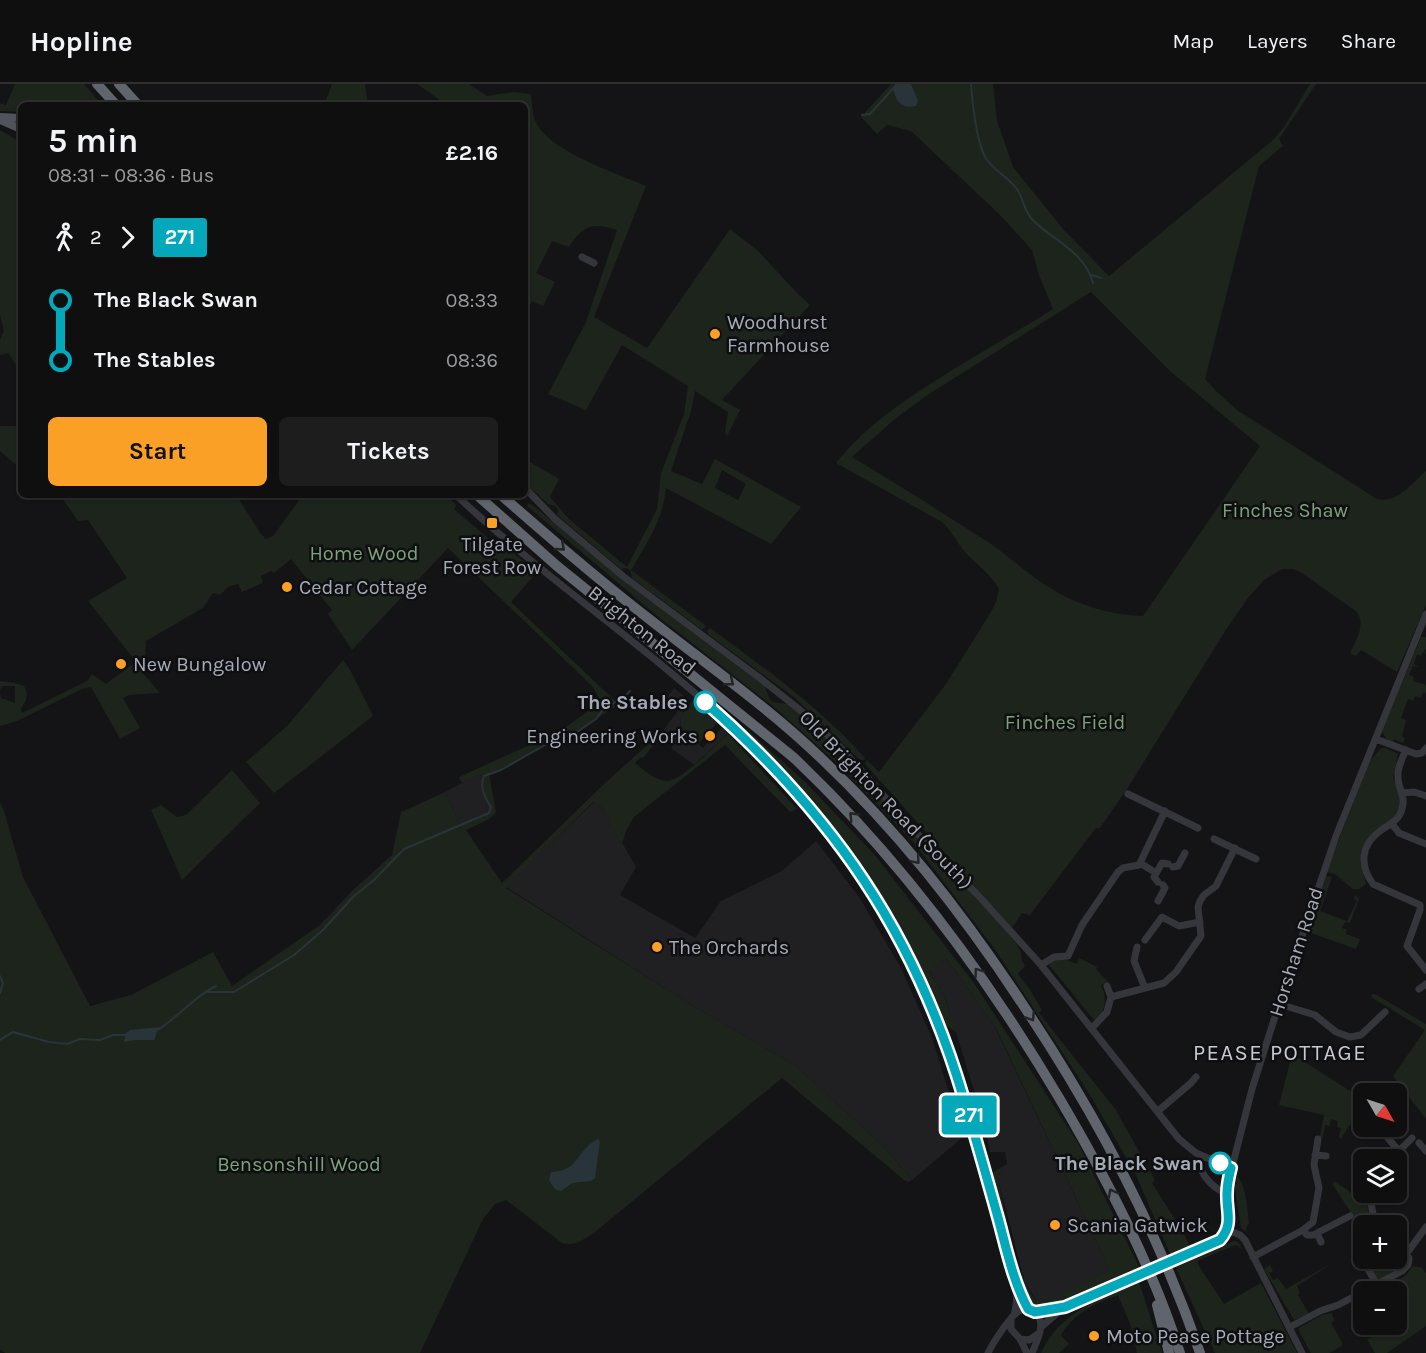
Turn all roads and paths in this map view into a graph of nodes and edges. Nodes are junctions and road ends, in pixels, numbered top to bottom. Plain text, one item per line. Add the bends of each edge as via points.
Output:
1 (97, 84) edge
2 (120, 84) edge
3 (113, 102) edge
4 (135, 102) edge
5 (18, 118) edge
6 (0, 119) edge
7 (18, 128) edge
8 (582, 256) dead end
9 (594, 263) dead end
10 (528, 491) edge
11 (459, 498) edge
12 (480, 498) edge
13 (504, 498) edge
14 (1426, 614) edge
15 (1423, 630) edge
16 (1376, 738) junction
17 (1426, 748) edge
18 (1406, 750) junction
19 (1403, 793) junction
20 (1128, 794) dead end
21 (1426, 796) edge
22 (1165, 811) junction
23 (1392, 824) junction
24 (1198, 828) dead end
25 (1214, 838) dead end
26 (1426, 844) edge
27 (1235, 848) junction
28 (1185, 853) dead end
29 (1256, 859) dead end
30 (1140, 863) junction
31 (1158, 877) junction
32 (1158, 901) dead end
33 (1423, 905) edge
34 (1200, 922) junction
35 (1145, 939) dead end
36 (1137, 946) dead end
37 (1041, 965) junction
38 (1426, 970) edge
39 (1107, 986) dead end
40 (1145, 988) junction
41 (1111, 997) junction
42 (1279, 1004) junction
43 (1385, 1011) dead end
44 (1092, 1028) junction
45 (1196, 1077) dead end
46 (1158, 1111) junction
47 (1387, 1137) edge
48 (1412, 1138) dead end
49 (1318, 1140) dead end
50 (1419, 1143) dead end
51 (1397, 1149) edge
52 (1399, 1149) edge
53 (1426, 1151) edge
54 (1315, 1155) junction
55 (1202, 1156) junction
56 (1326, 1156) dead end
57 (1231, 1168) junction
58 (1227, 1194) junction
59 (1350, 1216) dead end
60 (1426, 1227) edge
61 (1227, 1230) junction
62 (1303, 1230) junction
63 (1317, 1233) junction
64 (1321, 1242) dead end
65 (1407, 1253) joint
66 (1253, 1257) junction
67 (1407, 1266) edge
68 (1405, 1269) edge
69 (1384, 1281) edge
70 (1154, 1284) junction
71 (1016, 1285) junction
72 (1353, 1297) edge
73 (1065, 1307) junction
74 (1031, 1310) junction
75 (1187, 1316) junction
76 (1013, 1317) junction
77 (1290, 1327) junction
78 (1040, 1330) junction
79 (1018, 1338) junction
80 (994, 1343) junction
81 (988, 1353) edge
82 (1027, 1353) edge
83 (1032, 1353) edge
84 (1169, 1353) edge
85 (1180, 1353) edge
86 (1200, 1353) edge
87 (1206, 1353) edge
88 (1302, 1353) edge

1 - 3 highway
2 - 4 highway
5 - 6 main road
6 - 7 main road
8 - 9 street
10 - 37 street, Old Brighton Road (South) via 624,577 819,726
11 - 71 street, Brighton Road via 740,734 810,808 858,870 910,957 936,1016 963,1094
70 -> 12 highway via 1111,1192 1029,1047 932,909 876,841 771,738 557,566
13 -> 75 highway via 594,575 805,743 890,829 948,897 1047,1040 1100,1129 1154,1235
14 - 15 street, Horsham Road
15 - 16 street, Horsham Road
16 - 18 street
16 - 42 street, Horsham Road via 1323,873
17 - 18 street via 1418,754
18 - 19 street via 1398,775
19 - 21 street
19 - 23 street via 1402,811
20 - 22 street
22 - 24 street
22 - 30 street
23 - 26 street via 1399,833
23 - 33 street via 1369,841 1364,867 1374,885
25 - 27 street
27 - 29 street
27 - 34 street via 1216,886 1200,901
28 - 31 street via 1178,866 1164,862
30 - 31 street
30 - 37 street via 1118,872 1079,929 1072,957 1054,957
31 - 32 street via 1165,888
33 - 38 street via 1407,946
34 - 35 street via 1181,926 1162,917
34 - 40 street via 1201,936 1176,972 1164,983
36 - 40 street via 1134,961
37 - 44 street, Old Brighton Road (South)
39 - 41 street
40 - 41 street
41 - 44 street via 1107,1012
42 - 43 street via 1315,1015 1336,1032 1350,1037 1361,1035
42 - 57 street, Horsham Road
44 - 46 street, Old Brighton Road (South)
45 - 46 street via 1194,1086
46 - 55 street, Old Brighton Road (South) via 1182,1143
47 - 51 street
48 - 52 street
49 - 54 street
50 - 53 street
54 - 56 street
54 - 62 street via 1318,1198 1314,1220
55 - 57 street, Old Brighton Road (South)
55 - 58 street via 1202,1171 1215,1188
57 - 58 street, Horsham Road
58 - 61 street, Horsham Road
59 - 63 street
60 - 65 street
61 - 66 street via 1242,1237
61 - 73 street, bridge via 1220,1240 1193,1253
62 - 63 street via 1309,1236
62 - 66 street
63 - 64 street
65 - 67 street
66 - 77 street
68 - 69 street
70 - 84 highway
70 - 85 highway
71 - 74 street, Brighton Road
71 - 76 street, Brighton Road
72 - 77 street
73 - 74 street
73 - 78 street
74 - 76 street via 1022,1310
74 - 78 street via 1040,1318
75 - 86 highway
75 - 87 highway
76 - 79 street via 1011,1329
76 - 80 street
77 - 88 street
78 - 79 street via 1033,1338
78 - 83 street
79 - 80 street via 1006,1336
79 - 82 street
80 - 81 street

